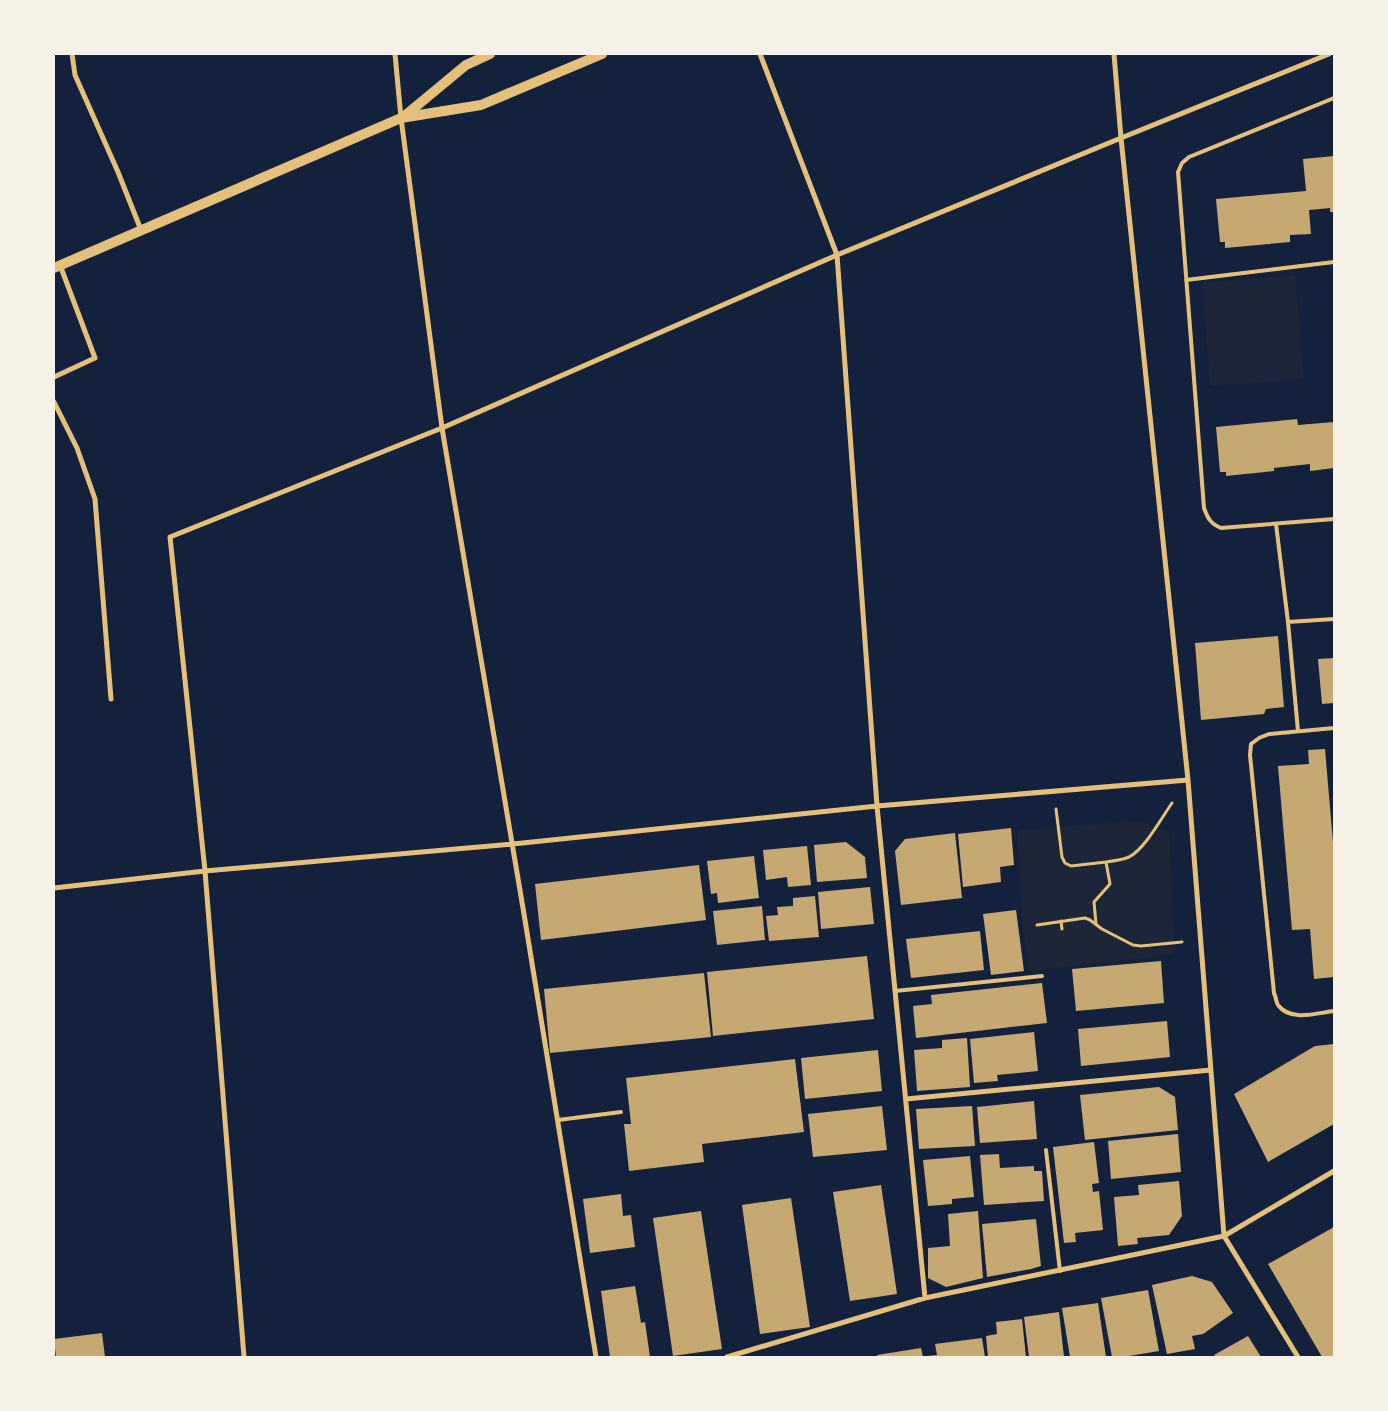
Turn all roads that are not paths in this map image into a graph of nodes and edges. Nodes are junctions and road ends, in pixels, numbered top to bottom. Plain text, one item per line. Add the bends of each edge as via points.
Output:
1 (72, 54) edge
2 (395, 54) edge
3 (490, 54) edge
4 (602, 54) edge
5 (760, 54) edge
6 (1114, 54) edge
7 (1329, 54) edge
8 (1334, 98) edge
9 (401, 118) junction
10 (1121, 138) junction
11 (141, 230) junction
12 (837, 255) junction
13 (1334, 262) edge
14 (57, 267) edge
15 (1186, 280) junction
16 (54, 377) edge
17 (54, 402) edge
18 (442, 428) junction
19 (1334, 519) edge
20 (1276, 524) junction
21 (1334, 618) edge
22 (1288, 622) junction
23 (111, 699) dead end
24 (1334, 728) edge
25 (1298, 731) junction
26 (1188, 780) junction
27 (877, 806) junction
28 (513, 844) junction
29 (205, 871) junction
30 (54, 888) edge
31 (1042, 976) dead end
32 (895, 991) junction
33 (1334, 1011) edge
34 (1211, 1070) junction
35 (906, 1099) junction
36 (621, 1112) dead end
37 (558, 1120) junction
38 (1046, 1150) dead end
39 (1334, 1171) edge
40 (1224, 1236) junction
41 (1060, 1270) junction
42 (925, 1298) junction
43 (244, 1357) edge
44 (596, 1357) edge
45 (726, 1357) edge
46 (1298, 1357) edge

1 - 11 street via 75,75
2 - 9 street
3 - 9 main road via 466,65
4 - 9 main road via 481,105
5 - 12 street
6 - 10 street
7 - 10 street
8 - 15 lane via 1189,157 1182,163 1178,172
9 - 11 main road
9 - 18 street
10 - 12 street
10 - 26 street
11 - 14 main road
12 - 18 street
12 - 27 street
13 - 15 lane
14 - 16 street via 95,358
15 - 20 lane via 1207,518 1221,528
17 - 23 street via 77,448 95,498
18 - 28 street
18 - 29 street via 170,537
19 - 20 lane
20 - 22 lane
21 - 22 lane
22 - 25 lane
24 - 25 lane
25 - 33 lane via 1269,734 1251,744 1274,993 1278,1004 1295,1015
26 - 27 street
26 - 34 street
27 - 28 street
27 - 32 street
28 - 29 street
28 - 37 street
29 - 30 street
29 - 43 street
31 - 32 lane
32 - 35 street
34 - 35 street
34 - 40 street
35 - 42 street
36 - 37 lane
37 - 44 street
38 - 41 lane
39 - 40 street
40 - 41 street
40 - 46 street
41 - 42 street
42 - 45 street

